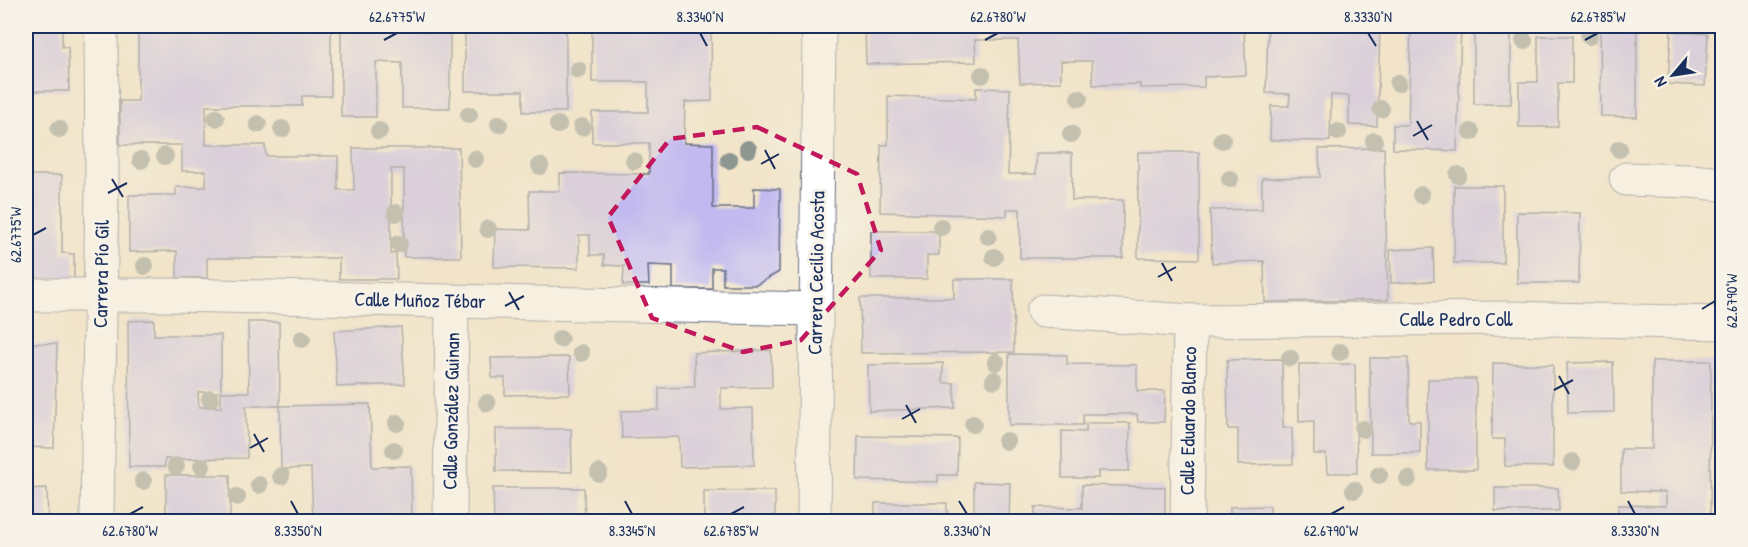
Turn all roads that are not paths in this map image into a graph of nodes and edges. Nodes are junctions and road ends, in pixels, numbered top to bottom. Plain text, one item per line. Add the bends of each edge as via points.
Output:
1 (101, 26) edge
2 (819, 26) edge
3 (1626, 179) dead end
4 (1722, 184) edge
5 (26, 295) edge
6 (101, 295) junction
7 (452, 301) junction
8 (815, 309) junction
9 (1043, 311) dead end
10 (1190, 321) junction
11 (1722, 323) edge
12 (97, 522) edge
13 (450, 522) edge
14 (814, 522) edge
15 (1187, 522) edge

1 - 6 street, Carrera Pío Gil
2 - 8 street, Carrera Cecilio Acosta
3 - 4 street
5 - 6 street, Calle Muñoz Tébar
6 - 7 street, Calle Muñoz Tébar
6 - 12 street, Carrera Pío Gil
7 - 8 street, Calle Muñoz Tébar
7 - 13 street, Calle González Guinan
8 - 14 street, Carrera Cecilio Acosta
9 - 10 street, Calle Pedro Coll
10 - 11 street, Calle Pedro Coll via 1506,318
10 - 15 street, Calle Eduardo Blanco

